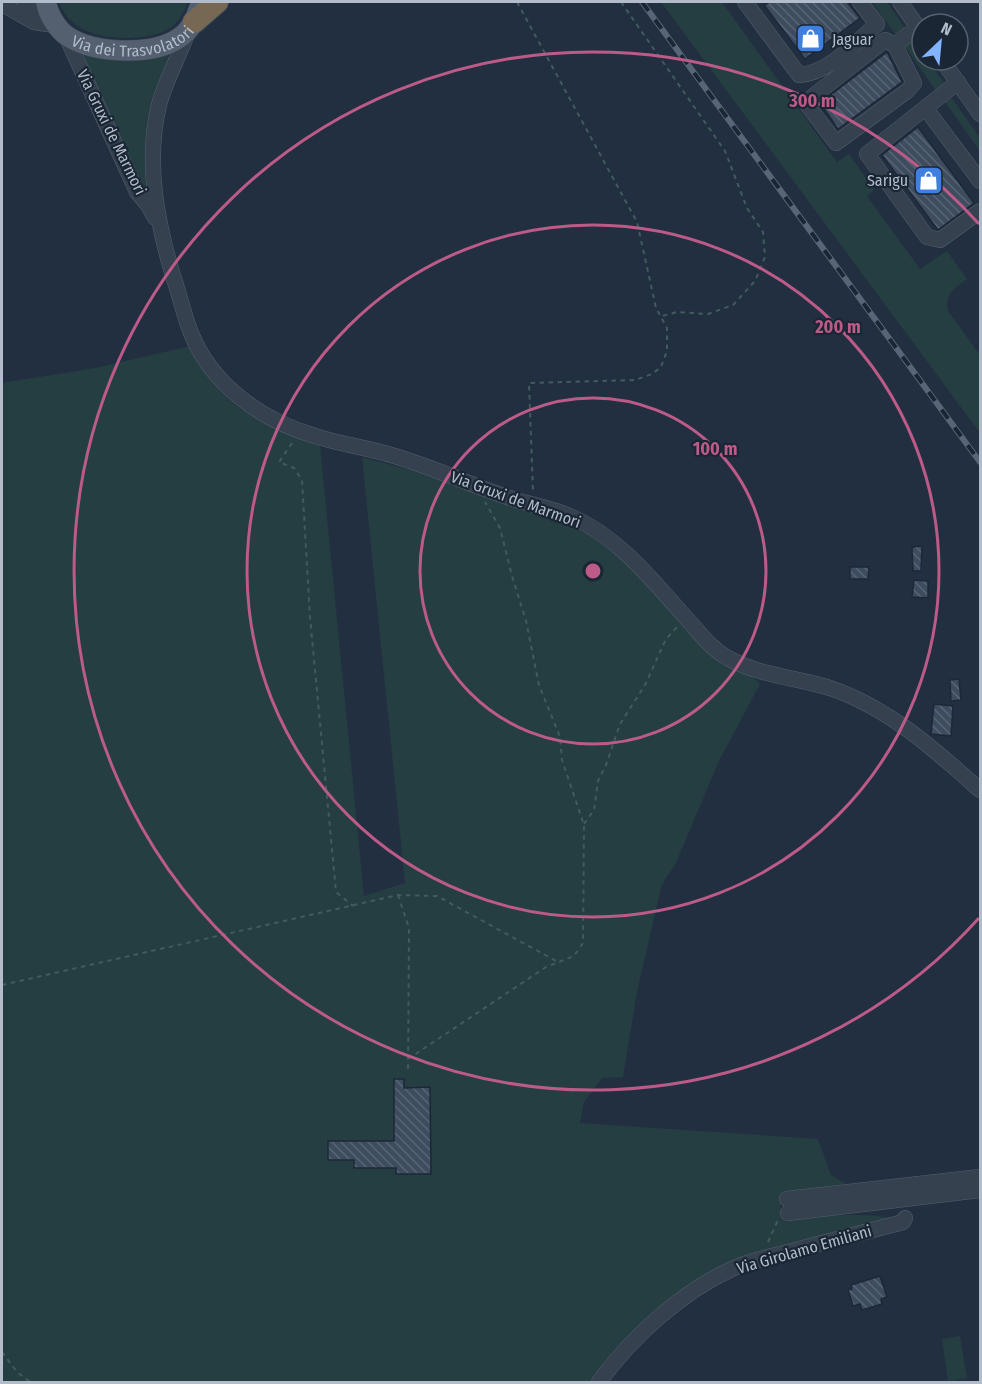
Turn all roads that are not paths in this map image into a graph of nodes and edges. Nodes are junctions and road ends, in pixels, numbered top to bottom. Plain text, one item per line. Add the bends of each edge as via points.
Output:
1 (11, 2) edge
2 (25, 2) edge
3 (217, 2) edge
4 (746, 2) edge
5 (860, 2) edge
6 (900, 2) edge
7 (2, 4) edge
8 (910, 16) edge
9 (52, 17) edge
10 (195, 18) edge
11 (910, 36) edge
12 (895, 45) junction
13 (951, 72) edge
14 (958, 82) junction
15 (926, 109) junction
16 (981, 114) edge
17 (981, 181) edge
18 (981, 211) edge
19 (159, 226) junction
20 (981, 790) edge
21 (981, 1177) edge
22 (981, 1190) edge
23 (924, 1197) junction
24 (882, 1202) junction
25 (905, 1218) junction
26 (599, 1383) edge

1 - 9 street
2 - 9 street, Via dei Trasvolatori
3 - 10 highway
4 - 5 street via 799,75 825,67 877,24
6 - 8 street
7 - 9 street, Via dei Trasvolatori via 34,22
9 - 10 main road, Via dei Trasvolatori via 89,46 137,51 169,44
9 - 19 street, Via Gruxi de Marmori via 137,192
10 - 19 street, Via Gruxi de Marmori via 166,86 156,121 154,184
11 - 12 street
12 - 12 street via 914,83 836,143 808,106 812,97 885,40
13 - 14 street
14 - 15 street
14 - 16 street
15 - 17 street
15 - 18 street via 867,154 927,237 940,240
19 - 20 street, Via Gruxi de Marmori via 191,333 214,372 246,404 312,435 434,469 592,527 614,542 714,649 728,659 830,688 883,713 918,736
21 - 24 street, Via Girolamo Emiliani via 787,1206
22 - 23 street, Via Girolamo Emiliani
23 - 24 street, Via Girolamo Emiliani
23 - 25 street
24 - 25 street
25 - 26 street, Via Girolamo Emiliani via 903,1222 736,1268 664,1313

